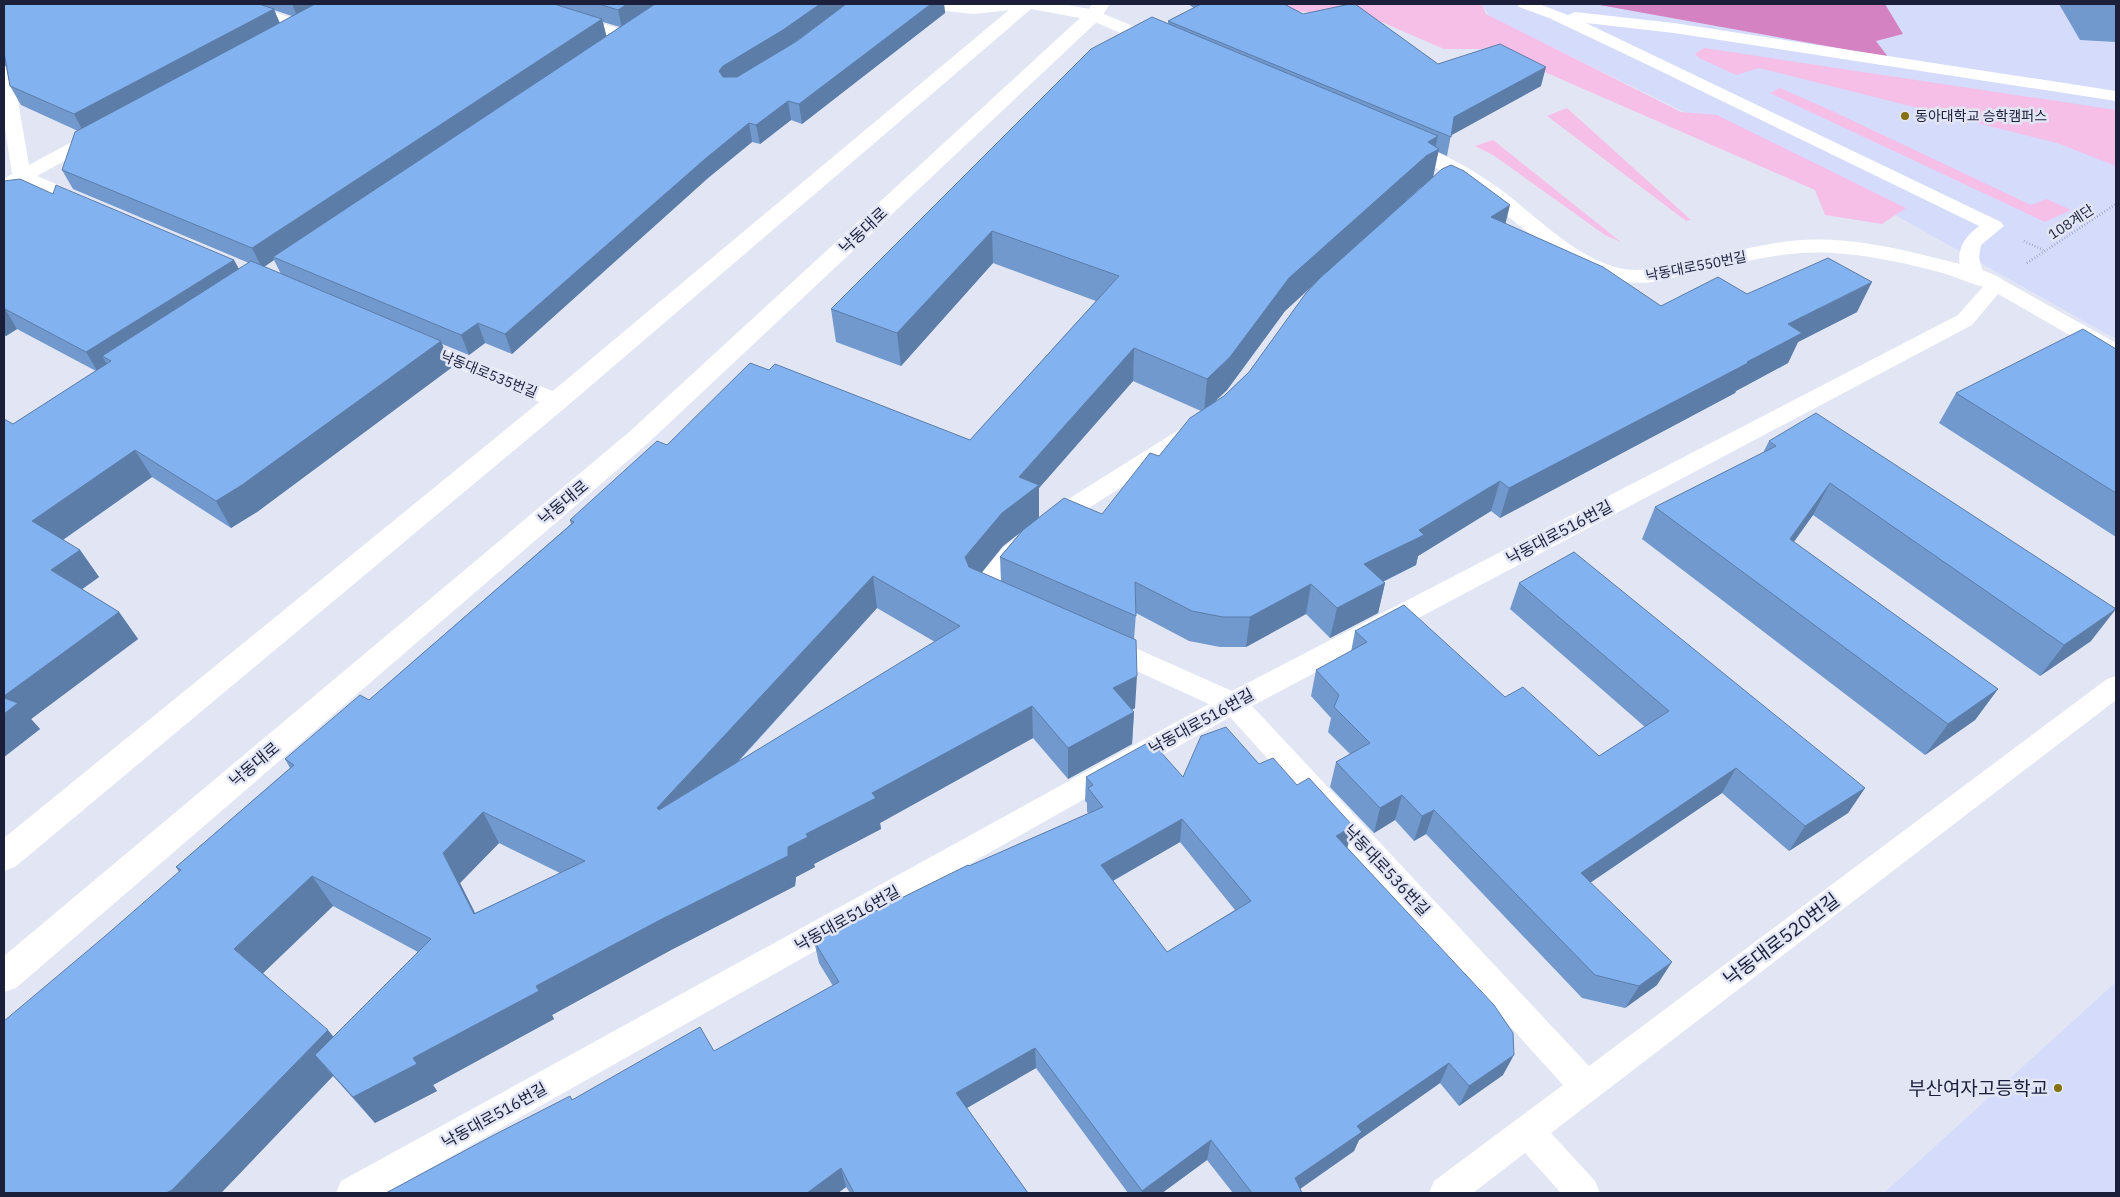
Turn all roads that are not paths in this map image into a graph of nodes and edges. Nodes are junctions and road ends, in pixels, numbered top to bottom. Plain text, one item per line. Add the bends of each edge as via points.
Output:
1 (236, 4) edge
2 (524, 4) edge
3 (929, 4) edge
4 (1020, 4) edge
5 (1026, 4) edge
6 (1032, 4) edge
7 (1525, 4) edge
8 (1097, 9) edge
9 (1555, 15) junction
10 (316, 17) edge
11 (300, 26) junction
12 (283, 35) edge
13 (608, 47) edge
14 (1181, 52) edge
15 (4, 72) edge
16 (2116, 96) edge
17 (109, 129) edge
18 (1387, 139) edge
19 (22, 176) junction
20 (4, 186) edge
21 (102, 211) edge
22 (1985, 279) junction
23 (398, 336) edge
24 (2116, 352) edge
25 (557, 401) junction
26 (1212, 420) edge
27 (1017, 607) edge
28 (1080, 635) edge
29 (2116, 686) edge
30 (1233, 703) junction
31 (4, 857) edge
32 (4, 977) edge
33 (1586, 1086) junction
34 (1528, 1132) junction
35 (353, 1193) edge
36 (1446, 1193) edge
37 (1583, 1193) edge

1 - 11 lane
2 - 13 lane via 632,30
3 - 4 lane via 973,9
5 - 25 street
6 - 8 street
7 - 9 lane
8 - 14 street
8 - 32 street, 낙동대로 via 637,439
9 - 16 lane via 1674,28
9 - 22 lane via 1994,226 1976,236 1967,259
10 - 11 lane
11 - 12 lane
15 - 19 lane
17 - 19 lane
18 - 22 street, 낙동대로550번길 via 1440,162 1454,179 1506,203 1552,240 1591,265 1616,274 1641,278 1779,249 1820,245 1862,249
19 - 20 lane
19 - 21 lane
22 - 24 lane
22 - 30 lane, 낙동대로516번길 via 1965,320
23 - 25 lane, 낙동대로535번길
25 - 31 street
26 - 27 lane via 1070,509 1013,553 981,591
28 - 30 lane, 낙동대로536번길
29 - 33 lane, 낙동대로520번길
30 - 33 lane, 낙동대로536번길
30 - 35 lane, 낙동대로516번길
33 - 34 lane, 낙동대로520번길
34 - 36 lane, 낙동대로520번길
34 - 37 lane

